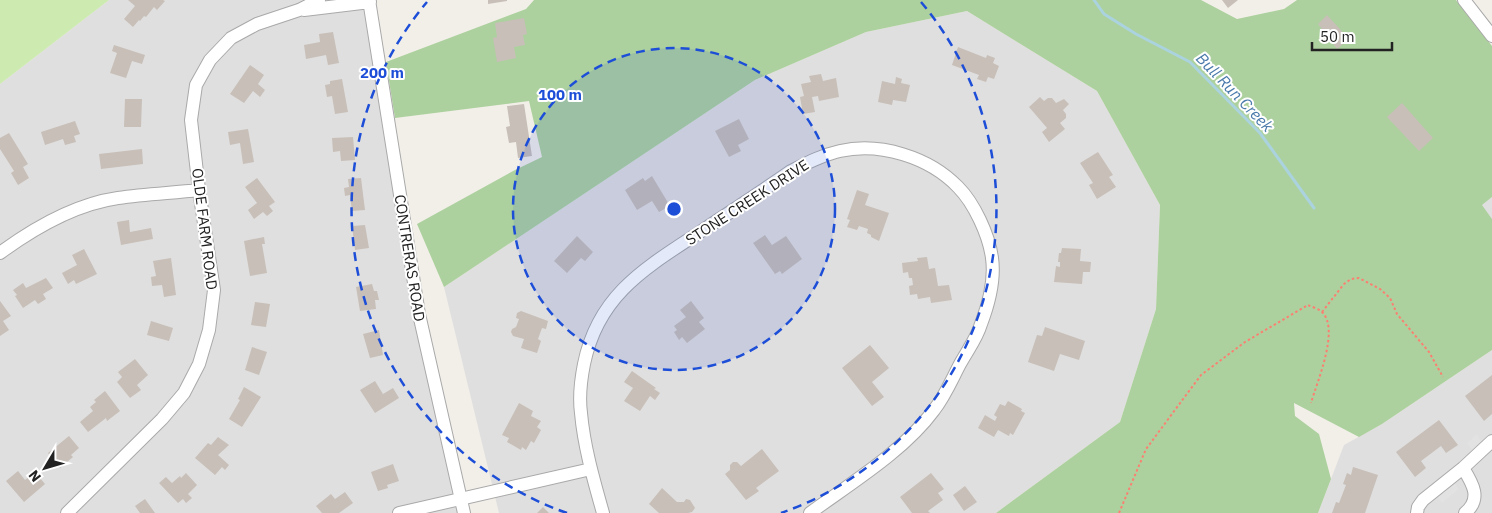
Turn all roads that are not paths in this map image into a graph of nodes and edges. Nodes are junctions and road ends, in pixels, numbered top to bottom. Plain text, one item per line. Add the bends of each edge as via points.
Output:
1 (319, 0) edge
2 (1464, 0) edge
3 (370, 1) edge
4 (299, 10) junction
5 (1492, 36) edge
6 (199, 190) junction
7 (0, 253) edge
8 (1492, 442) edge
9 (591, 468) junction
10 (1463, 468) junction
11 (460, 498) junction
12 (67, 513) edge
13 (399, 513) edge
14 (464, 513) edge
15 (603, 513) edge
16 (810, 513) edge
17 (1417, 513) edge
18 (1465, 513) edge

1 - 4 street, OLDE FARM ROAD
2 - 5 street
3 - 4 street, OLDE FARM ROAD
3 - 11 street, CONTRERAS ROAD via 419,314
4 - 6 street, OLDE FARM ROAD via 257,24 231,38 210,60 196,85 191,120
6 - 7 street via 116,198 73,211 26,234
6 - 12 street, OLDE FARM ROAD via 214,290 209,330 199,364 184,393 162,419
8 - 10 street
9 - 11 street
9 - 15 street, STONE CREEK DRIVE
9 - 16 street, STONE CREEK DRIVE via 580,412 582,375 588,346 616,295 649,266 791,171 840,151 862,148 889,150 942,173 959,188 984,228 992,258 992,289 981,326 935,410 904,444
10 - 17 street via 1423,500
10 - 18 street via 1475,493 1473,504
11 - 13 street
11 - 14 street, CONTRERAS ROAD

